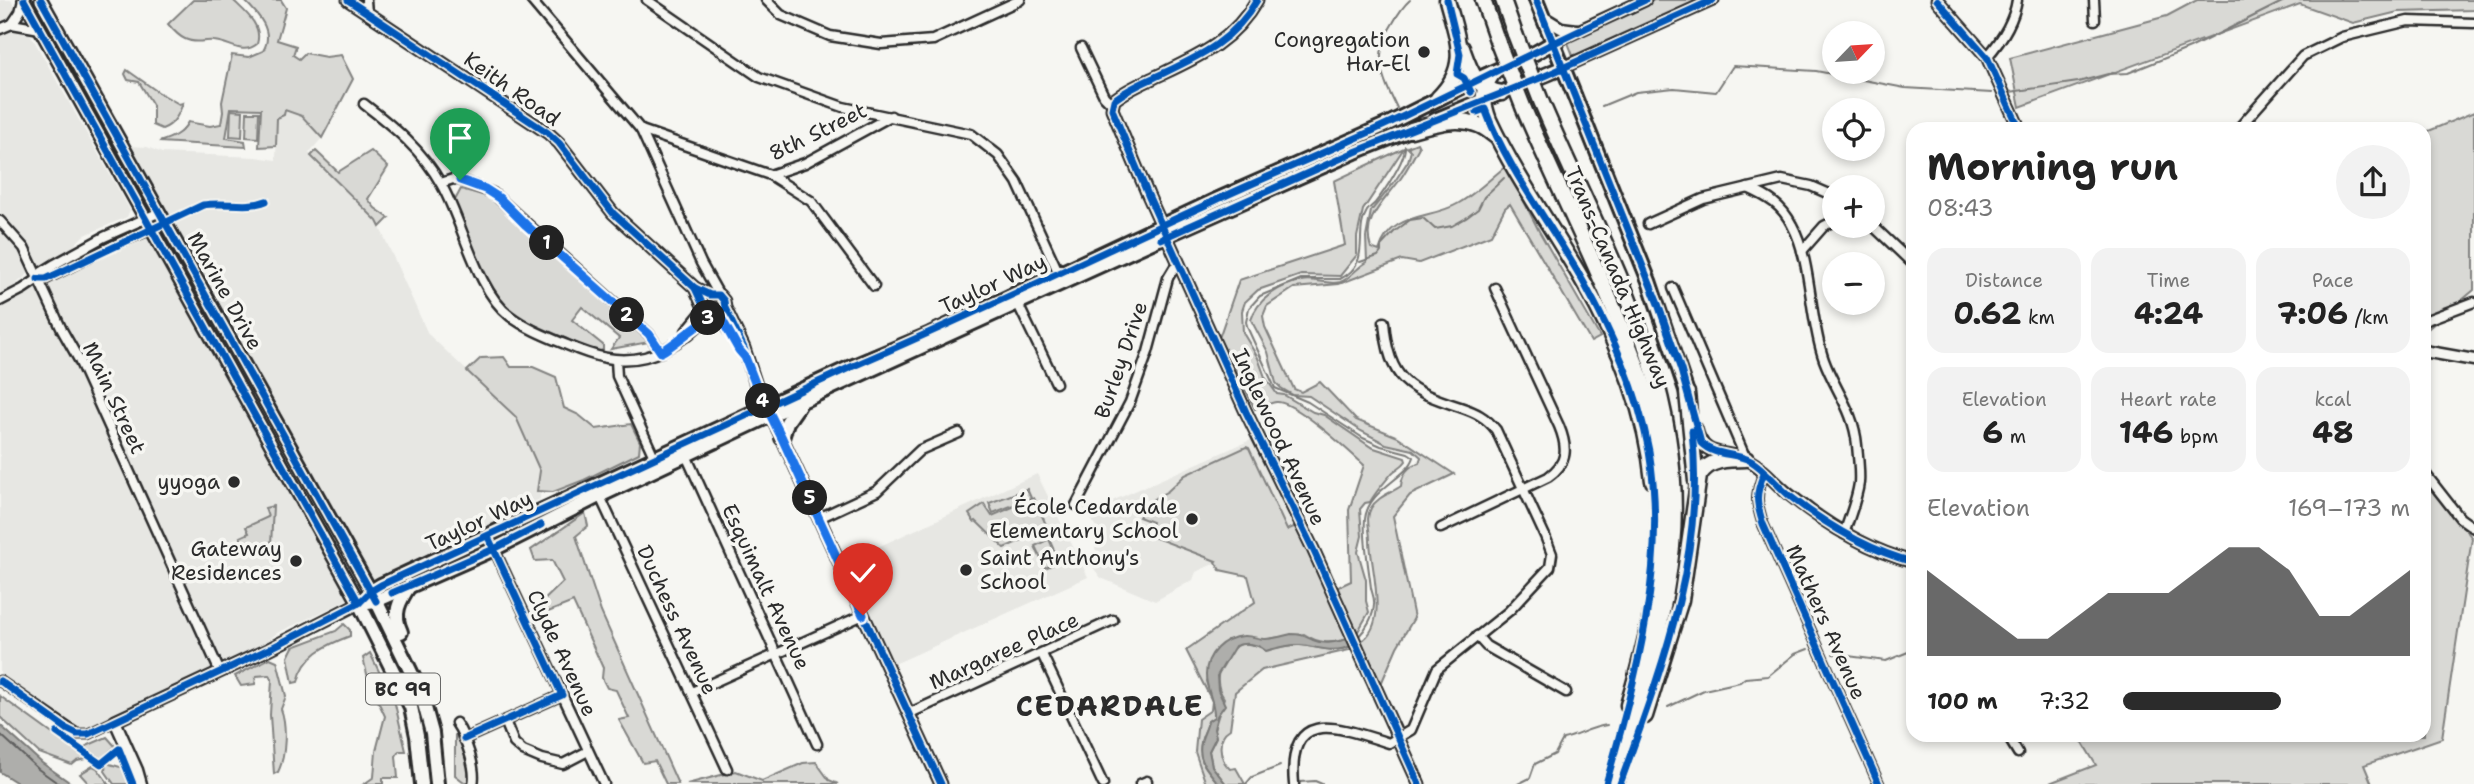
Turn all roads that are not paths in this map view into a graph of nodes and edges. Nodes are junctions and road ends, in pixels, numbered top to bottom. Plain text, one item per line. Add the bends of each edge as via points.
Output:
1 (24, 0) edge
2 (41, 0) edge
3 (348, 0) edge
4 (366, 0) edge
5 (531, 0) edge
6 (647, 0) edge
7 (766, 0) edge
8 (1020, 0) edge
9 (1257, 0) edge
10 (1447, 0) edge
11 (1483, 0) edge
12 (1503, 0) edge
13 (1527, 0) edge
14 (1536, 0) edge
15 (1645, 0) edge
16 (1713, 0) edge
17 (1937, 0) edge
18 (2017, 0) edge
19 (2094, 0) edge
20 (367, 13) junction
21 (1451, 16) junction
22 (1543, 17) junction
23 (2095, 20) dead end
24 (2474, 23) edge
25 (12, 24) junction
26 (0, 29) edge
27 (40, 29) junction
28 (1577, 30) junction
29 (1550, 44) junction
30 (1081, 48) dead end
31 (1987, 57) junction
32 (1564, 67) junction
33 (1493, 73) joint
34 (1481, 89) junction
35 (1502, 93) joint
36 (1438, 98) junction
37 (364, 104) dead end
38 (1112, 104) junction
39 (891, 116) junction
40 (2016, 122) edge
41 (2245, 122) edge
42 (641, 130) junction
43 (1411, 130) junction
44 (1500, 141) junction
45 (769, 175) junction
46 (441, 183) junction
47 (1748, 188) junction
48 (1822, 191) edge
49 (160, 212) junction
50 (146, 218) junction
51 (0, 221) edge
52 (166, 223) junction
53 (1648, 224) dead end
54 (1822, 228) edge
55 (152, 229) junction
56 (1164, 231) junction
57 (1885, 237) edge
58 (1802, 251) junction
59 (1906, 257) edge
60 (1180, 265) junction
61 (1061, 278) junction
62 (38, 279) junction
63 (874, 286) dead end
64 (695, 288) junction
65 (1495, 288) dead end
66 (1673, 288) dead end
67 (713, 295) junction
68 (1016, 300) junction
69 (0, 301) edge
70 (2474, 302) edge
71 (704, 307) junction
72 (718, 313) junction
73 (2431, 318) edge
74 (1384, 322) dead end
75 (681, 339) junction
76 (661, 352) junction
77 (2431, 352) edge
78 (616, 360) junction
79 (2474, 360) edge
80 (1056, 383) dead end
81 (1687, 393) junction
82 (801, 402) junction
83 (769, 411) junction
84 (958, 433) dead end
85 (782, 438) junction
86 (684, 450) junction
87 (1746, 459) junction
88 (657, 463) junction
89 (1764, 473) junction
90 (2431, 481) edge
91 (1524, 489) junction
92 (597, 491) junction
93 (1076, 505) dead end
94 (1695, 507) junction
95 (819, 518) junction
96 (1441, 528) dead end
97 (2474, 528) edge
98 (1844, 534) junction
99 (491, 542) junction
100 (1906, 560) edge
101 (411, 585) junction
102 (373, 596) junction
103 (359, 603) junction
104 (863, 615) junction
105 (1114, 620) dead end
106 (1477, 636) junction
107 (778, 654) junction
108 (1042, 654) junction
109 (220, 672) junction
110 (414, 678) junction
111 (0, 681) edge
112 (692, 692) junction
113 (1566, 692) dead end
114 (562, 695) junction
115 (1630, 701) junction
116 (908, 713) junction
117 (115, 721) junction
118 (505, 721) junction
119 (456, 723) dead end
120 (1399, 738) junction
121 (464, 739) junction
122 (2011, 742) edge
123 (817, 744) dead end
124 (588, 751) junction
125 (2018, 754) dead end
126 (727, 769) dead end
127 (422, 783) edge
128 (437, 783) edge
129 (141, 784) edge
130 (472, 784) edge
131 (604, 784) edge
132 (941, 784) edge
133 (1103, 784) edge
134 (1294, 784) edge
135 (1419, 784) edge
136 (1605, 784) edge
137 (1618, 784) edge
138 (1879, 784) edge

1 - 25 street
1 - 27 main road, Marine Drive
2 - 49 main road, Marine Drive
3 - 20 street, Keith Road
4 - 20 street
5 - 42 street
6 - 39 street via 759,77 843,107
7 - 8 street via 781,15 830,36 881,44 933,40
9 - 38 street via 1245,21 1209,52 1128,90
10 - 21 highway
11 - 115 highway, Trans-Canada Highway, bridge via 1524,109 1627,341 1659,448 1661,557
12 - 137 highway, Trans-Canada Highway, bridge via 1541,101 1644,335 1671,447 1674,520 1667,585
13 - 29 highway
14 - 22 highway
15 - 28 street
16 - 32 street
17 - 31 street
18 - 31 street via 2015,13
19 - 23 street
20 - 64 street, Keith Road via 548,133 612,213
21 - 34 highway
21 - 36 highway via 1460,60 1454,80
22 - 28 street via 1561,28
22 - 29 highway
24 - 41 street via 2408,21 2342,37 2303,56
25 - 26 street
25 - 27 street
27 - 50 main road, Marine Drive
28 - 29 street
29 - 32 highway
29 - 33 highway
30 - 38 street, Inglewood Avenue
31 - 40 street
32 - 35 highway
32 - 81 highway via 1654,293
33 - 34 highway
34 - 35 highway
34 - 36 highway, Taylor Way
34 - 43 highway, Taylor Way
34 - 44 highway
36 - 56 highway, Taylor Way
37 - 46 street via 401,134
38 - 56 street, Inglewood Avenue
39 - 45 street, 8th Street via 805,163
39 - 61 street via 971,134 999,155 1017,182
42 - 45 street, 8th Street
42 - 67 street
43 - 44 highway via 1467,121 1487,129
43 - 56 highway, Taylor Way
44 - 115 highway via 1605,324 1628,375 1646,438 1654,495 1654,542
45 - 63 street via 811,201
46 - 76 street via 460,180 499,198 649,334
46 - 78 street via 488,290 508,315 584,352
47 - 48 street via 1782,180
47 - 53 street via 1703,199
47 - 58 street via 1769,197 1784,211
49 - 50 street
49 - 52 main road, Marine Drive
50 - 55 main road, Marine Drive
50 - 62 street via 55,264
51 - 62 street, Main Street via 24,248
52 - 55 street
52 - 102 main road, Marine Drive
54 - 58 street
55 - 62 street
55 - 103 main road, Marine Drive
56 - 60 street, Inglewood Avenue
56 - 61 highway, Taylor Way
56 - 61 highway, Taylor Way via 1126,254
57 - 59 street
58 - 98 street via 1824,362 1845,401 1857,441 1859,484
60 - 93 street, Burley Drive via 1168,278 1130,402
60 - 120 street, Inglewood Avenue
61 - 68 highway, Taylor Way
62 - 69 street
62 - 109 street, Main Street
64 - 67 street, Keith Road
64 - 71 street, Keith Road
65 - 91 street via 1566,444 1560,467
66 - 87 street
67 - 71 street
67 - 72 street via 724,301
68 - 80 street
68 - 82 highway, Taylor Way
68 - 83 highway, Taylor Way
70 - 73 street
71 - 72 street
71 - 75 street
72 - 75 street
72 - 83 street via 745,357
74 - 91 street via 1388,351 1403,380 1418,392 1485,418
75 - 76 street
76 - 78 street
77 - 79 street
78 - 88 street via 617,376
81 - 87 street via 1701,443 1710,450
81 - 94 highway
82 - 83 highway, Taylor Way
82 - 85 highway
83 - 85 street
83 - 86 highway, Taylor Way
84 - 95 street via 920,450 877,491
85 - 95 street
86 - 88 highway, Taylor Way
86 - 107 street, Esquimalt Avenue
87 - 89 street
87 - 94 highway via 1706,467 1699,476
88 - 92 highway, Taylor Way
89 - 98 street
89 - 138 street, Mathers Avenue via 1756,502 1763,524
90 - 97 street via 2460,518
91 - 96 street
91 - 106 street via 1552,561 1509,611
92 - 99 highway, Taylor Way
92 - 112 street, Duchess Avenue
94 - 137 highway via 1673,630
95 - 104 street
98 - 100 street
99 - 101 highway, Taylor Way
99 - 102 highway, Taylor Way
99 - 114 street, Clyde Avenue
101 - 102 highway, Taylor Way
101 - 110 highway via 395,618 414,659
102 - 103 highway, Taylor Way
102 - 110 highway, Marine Drive
103 - 109 street, Taylor Way
103 - 127 highway, Marine Drive / BC 99 via 411,707
104 - 107 street
104 - 116 street
105 - 108 street, Margaree Place
106 - 113 street via 1486,646
106 - 120 street via 1437,670 1416,723
107 - 112 street
107 - 123 street, Esquimalt Avenue
108 - 116 street, Margaree Place
108 - 133 street
109 - 117 street, Taylor Way
110 - 128 highway, Marine Drive / BC 99 via 429,718
111 - 117 street, Taylor Way via 77,734 88,734
112 - 126 street, Duchess Avenue
114 - 118 street
114 - 124 street, Clyde Avenue
115 - 136 highway, Trans-Canada Highway
116 - 132 street
117 - 129 street
118 - 121 street
118 - 124 street via 514,743 542,759 563,764
119 - 121 street
120 - 134 street via 1389,743 1349,731 1311,728 1297,747 1292,764
120 - 135 street, Inglewood Avenue
121 - 130 street via 474,772
122 - 125 street
124 - 131 street, Clyde Avenue

